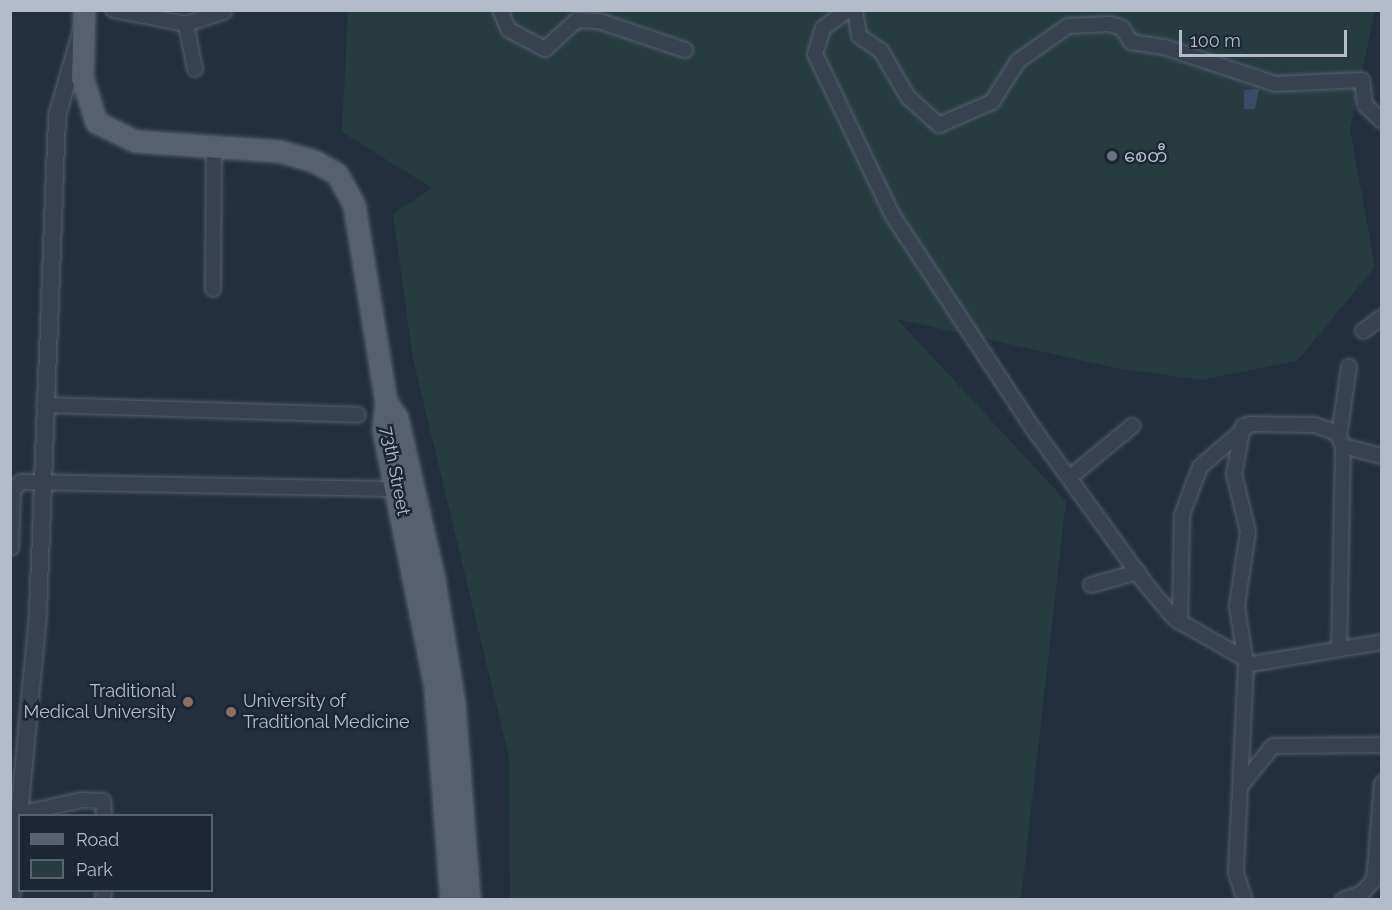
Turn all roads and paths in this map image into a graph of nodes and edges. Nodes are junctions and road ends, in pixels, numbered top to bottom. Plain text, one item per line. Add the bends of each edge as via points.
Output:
1 (113, 10) edge
2 (500, 10) edge
3 (848, 10) edge
4 (855, 10) edge
5 (224, 12) edge
6 (84, 20) edge
7 (186, 24) junction
8 (685, 50) dead end
9 (195, 69) dead end
10 (1382, 121) edge
11 (214, 144) junction
12 (213, 289) dead end
13 (1382, 317) edge
14 (1363, 331) dead end
15 (1349, 367) dead end
16 (386, 402) junction
17 (44, 405) junction
18 (358, 415) dead end
19 (1132, 426) dead end
20 (1243, 426) junction
21 (1341, 441) junction
22 (1382, 456) edge
23 (1069, 478) junction
24 (44, 481) junction
25 (397, 489) junction
26 (11, 548) edge
27 (1138, 573) junction
28 (1091, 585) dead end
29 (1180, 621) junction
30 (1382, 642) edge
31 (1339, 649) junction
32 (1244, 661) junction
33 (1382, 745) edge
34 (1382, 783) edge
35 (1242, 784) junction
36 (19, 814) joint
37 (104, 814) edge
38 (18, 825) edge
39 (11, 900) edge
40 (451, 900) edge
41 (469, 900) edge
42 (1245, 900) edge
43 (1343, 900) edge

1 - 7 street
2 - 8 street via 509,30 544,49 577,20 599,21
3 - 23 street via 823,28 815,54 870,174
4 - 10 street via 859,36 881,51 908,97 939,125 992,102 1018,61 1068,26 1110,24 1122,28 1131,42 1164,47 1275,84 1362,80 1365,105
5 - 7 street
6 - 11 main road via 82,77 96,122 135,141
6 - 17 street via 57,116
7 - 9 street
11 - 12 street
11 - 16 main road via 314,161 337,174 347,188
13 - 14 street
15 - 21 street
16 - 25 main road, 73th Street via 383,429
16 - 41 main road, 73th Street via 397,418 439,614 455,716
17 - 18 street
17 - 24 street
19 - 23 street
20 - 21 street via 1315,425
20 - 29 street via 1200,467 1187,490 1179,531
20 - 32 street via 1234,474 1248,532 1237,606
21 - 22 street
21 - 31 street
23 - 27 street
24 - 25 street
24 - 26 street via 15,486
24 - 36 street
25 - 40 main road, 73th Street via 435,688
27 - 28 street
27 - 29 street
29 - 32 street
30 - 31 street
31 - 32 street
32 - 35 street
33 - 35 street via 1273,746
34 - 43 street via 1374,880 1362,893
35 - 42 street via 1236,873
36 - 37 street via 82,800 103,801
38 - 39 street

